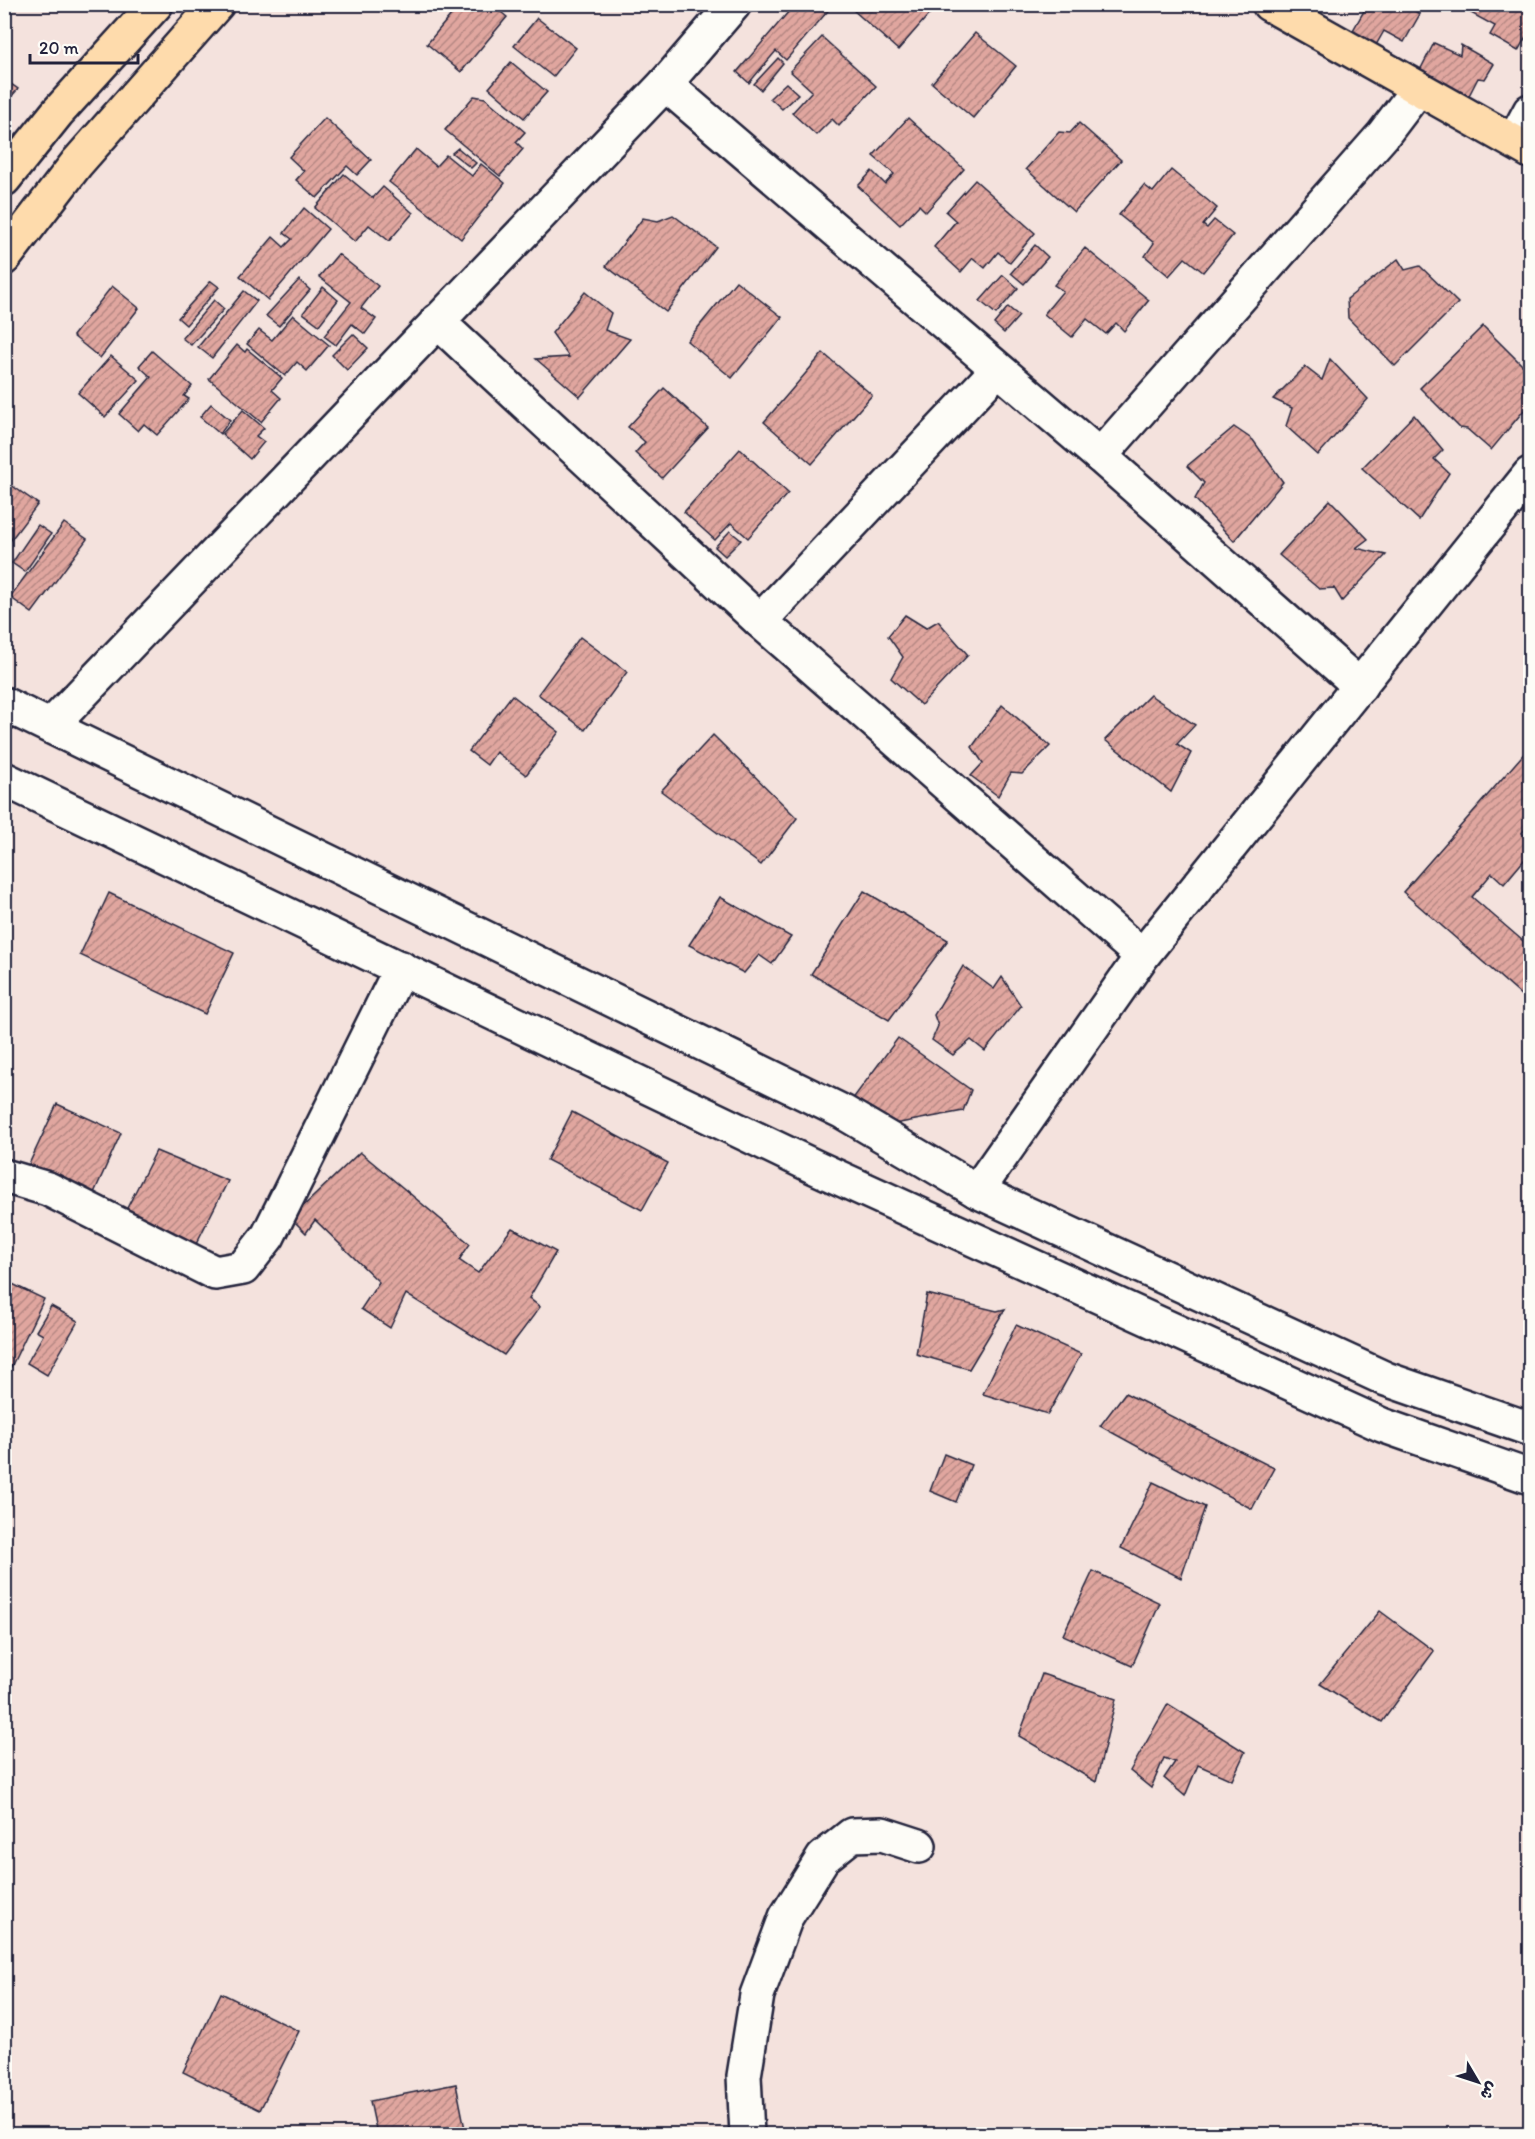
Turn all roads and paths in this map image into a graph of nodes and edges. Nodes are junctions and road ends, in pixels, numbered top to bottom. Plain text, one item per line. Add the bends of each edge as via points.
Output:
1 (156, 4) edge
2 (217, 4) edge
3 (734, 4) edge
4 (1269, 4) edge
5 (1305, 13) edge
6 (664, 84) junction
7 (1418, 89) junction
8 (1530, 111) edge
9 (1522, 146) edge
10 (4, 179) edge
11 (4, 258) edge
12 (437, 321) junction
13 (998, 370) junction
14 (1100, 456) junction
15 (1530, 474) edge
16 (760, 621) junction
17 (1360, 686) junction
18 (4, 704) edge
19 (51, 726) junction
20 (4, 779) edge
21 (1142, 956) junction
22 (401, 968) junction
23 (4, 1176) edge
24 (978, 1191) junction
25 (1530, 1429) edge
26 (1530, 1477) edge
27 (919, 1846) dead end
28 (747, 2134) edge

1 - 10 main road via 57,113
2 - 11 main road via 77,162
3 - 6 street
4 - 5 main road
5 - 7 main road
6 - 12 street
6 - 13 street
7 - 9 main road
7 - 14 street via 1375,144
8 - 9 street
12 - 16 street
12 - 19 street
13 - 14 street
13 - 16 street
14 - 17 street
15 - 17 street
16 - 21 street
17 - 21 street
18 - 19 street
19 - 24 street via 843,1112
20 - 22 street
21 - 24 street
22 - 23 street via 268,1236 243,1268 215,1273 48,1189
22 - 26 street via 815,1167 1382,1425
24 - 25 street via 1386,1379
27 - 28 street via 882,1834 852,1835 823,1858 786,1917 758,1995 744,2076

